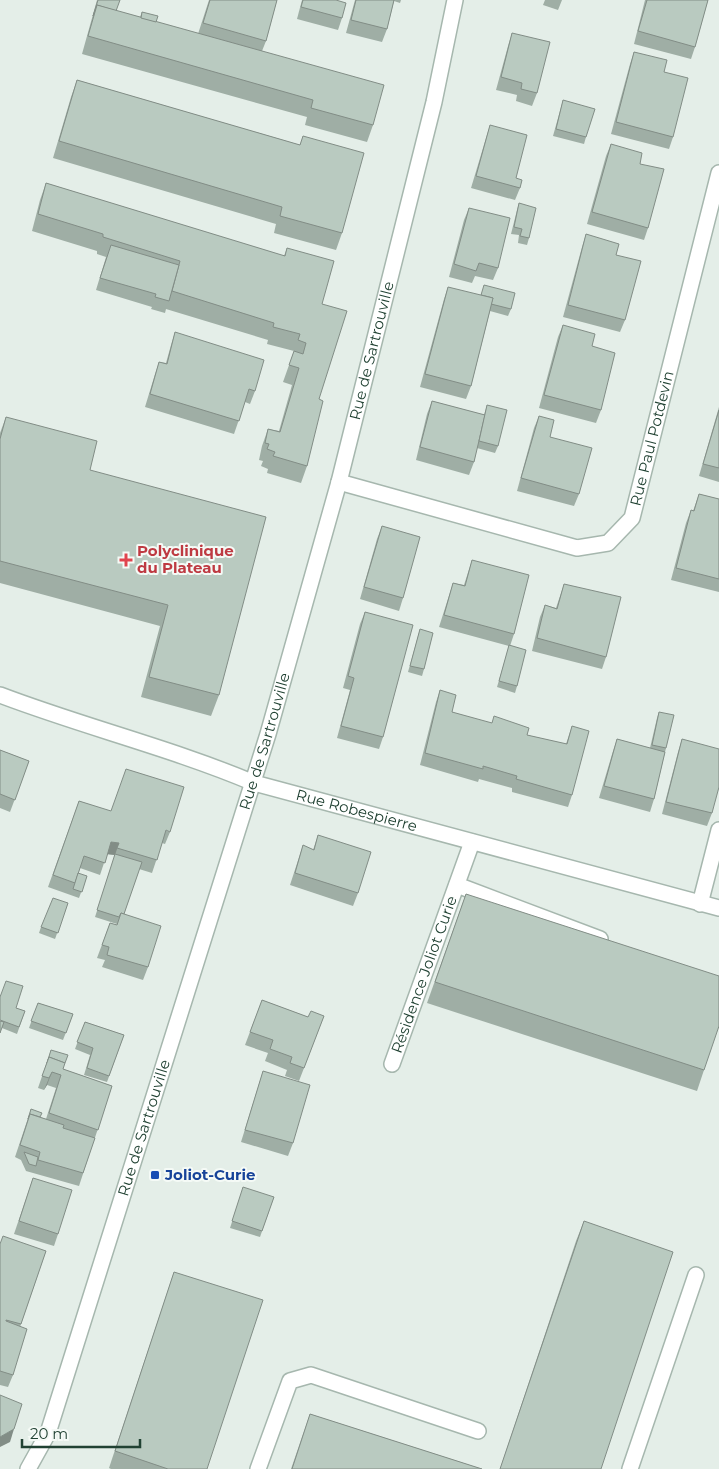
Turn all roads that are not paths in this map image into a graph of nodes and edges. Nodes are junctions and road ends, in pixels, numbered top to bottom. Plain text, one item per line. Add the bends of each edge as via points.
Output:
1 (455, 0) edge
2 (719, 173) edge
3 (340, 482) junction
4 (0, 695) edge
5 (254, 783) junction
6 (719, 830) edge
7 (472, 842) junction
8 (457, 885) junction
9 (700, 904) junction
10 (719, 908) edge
11 (610, 942) edge
12 (392, 1064) dead end
13 (696, 1274) dead end
14 (478, 1430) dead end
15 (28, 1469) edge
16 (258, 1469) edge
17 (630, 1469) edge

1 - 3 street, Rue de Sartrouville via 434,102
2 - 3 street, Rue Paul Potdevin via 632,518 608,543 577,548
3 - 5 street, Rue de Sartrouville
4 - 5 street, Rue Robespierre via 211,765
5 - 7 street, Rue Robespierre
5 - 15 street, Rue de Sartrouville via 48,1433
6 - 9 street
7 - 8 street, Résidence Joliot Curie
7 - 9 street, Rue Robespierre
8 - 11 street, Résidence Joliot Curie
8 - 12 street, Résidence Joliot Curie
9 - 10 street, Rue Robespierre
13 - 17 street
14 - 16 street via 311,1375 290,1380

